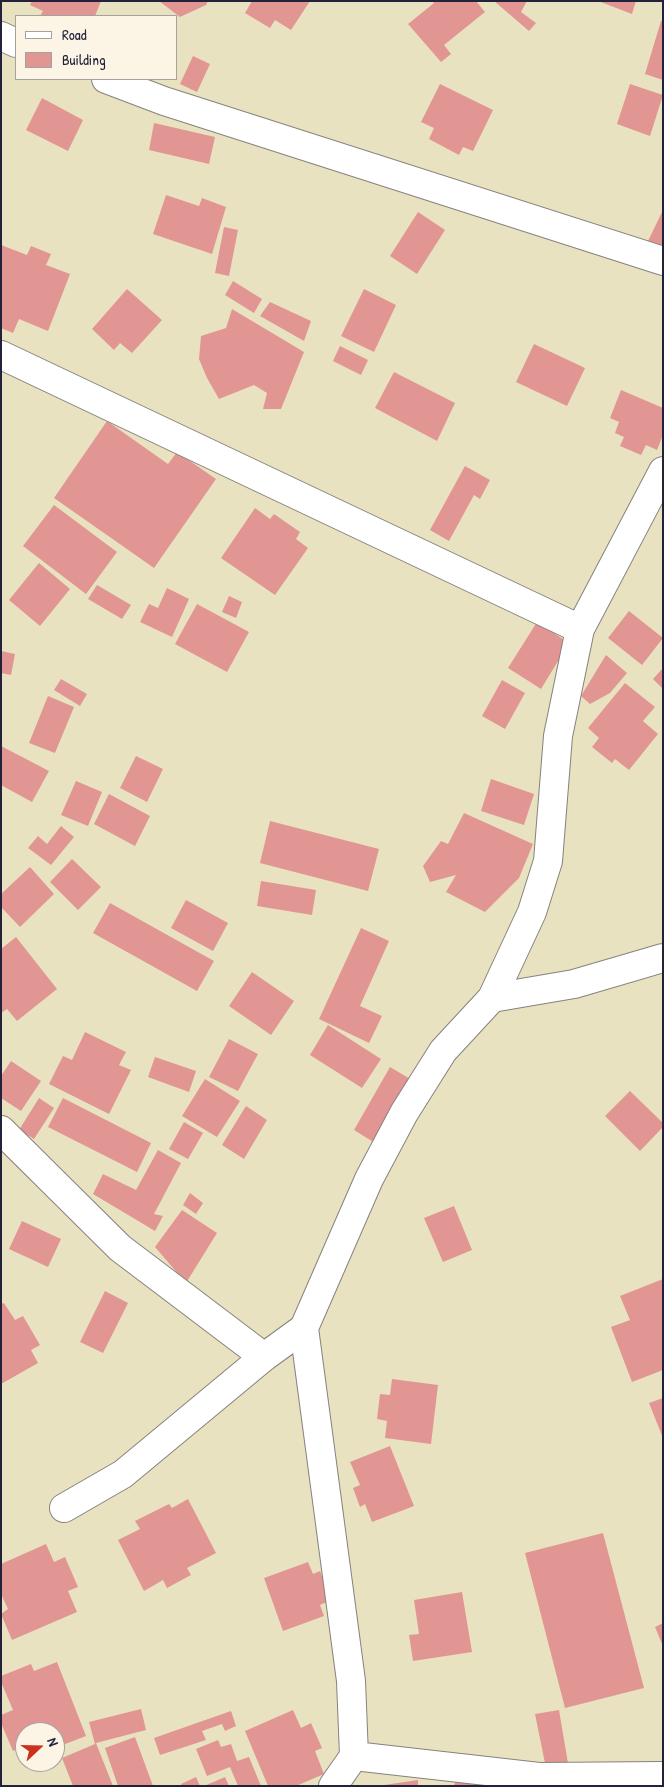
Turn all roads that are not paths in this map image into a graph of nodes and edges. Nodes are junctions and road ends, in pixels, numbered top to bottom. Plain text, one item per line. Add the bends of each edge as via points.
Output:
1 (1, 36) edge
2 (15, 43) edge
3 (109, 80) edge
4 (663, 261) edge
5 (1, 355) edge
6 (663, 471) edge
7 (580, 629) junction
8 (663, 958) edge
9 (492, 998) junction
10 (1, 1130) edge
11 (304, 1328) junction
12 (264, 1357) junction
13 (64, 1508) dead end
14 (354, 1756) junction
15 (663, 1776) edge
16 (333, 1786) edge

1 - 2 street
3 - 4 street via 164,101
5 - 7 street
6 - 7 street
7 - 9 street via 558,736 548,861 532,912
8 - 9 street via 574,984
9 - 11 street via 443,1051 404,1113 368,1179
10 - 12 street via 120,1248
11 - 12 street
11 - 14 street via 351,1681
12 - 13 street via 123,1474
14 - 15 street via 539,1777
14 - 16 street

